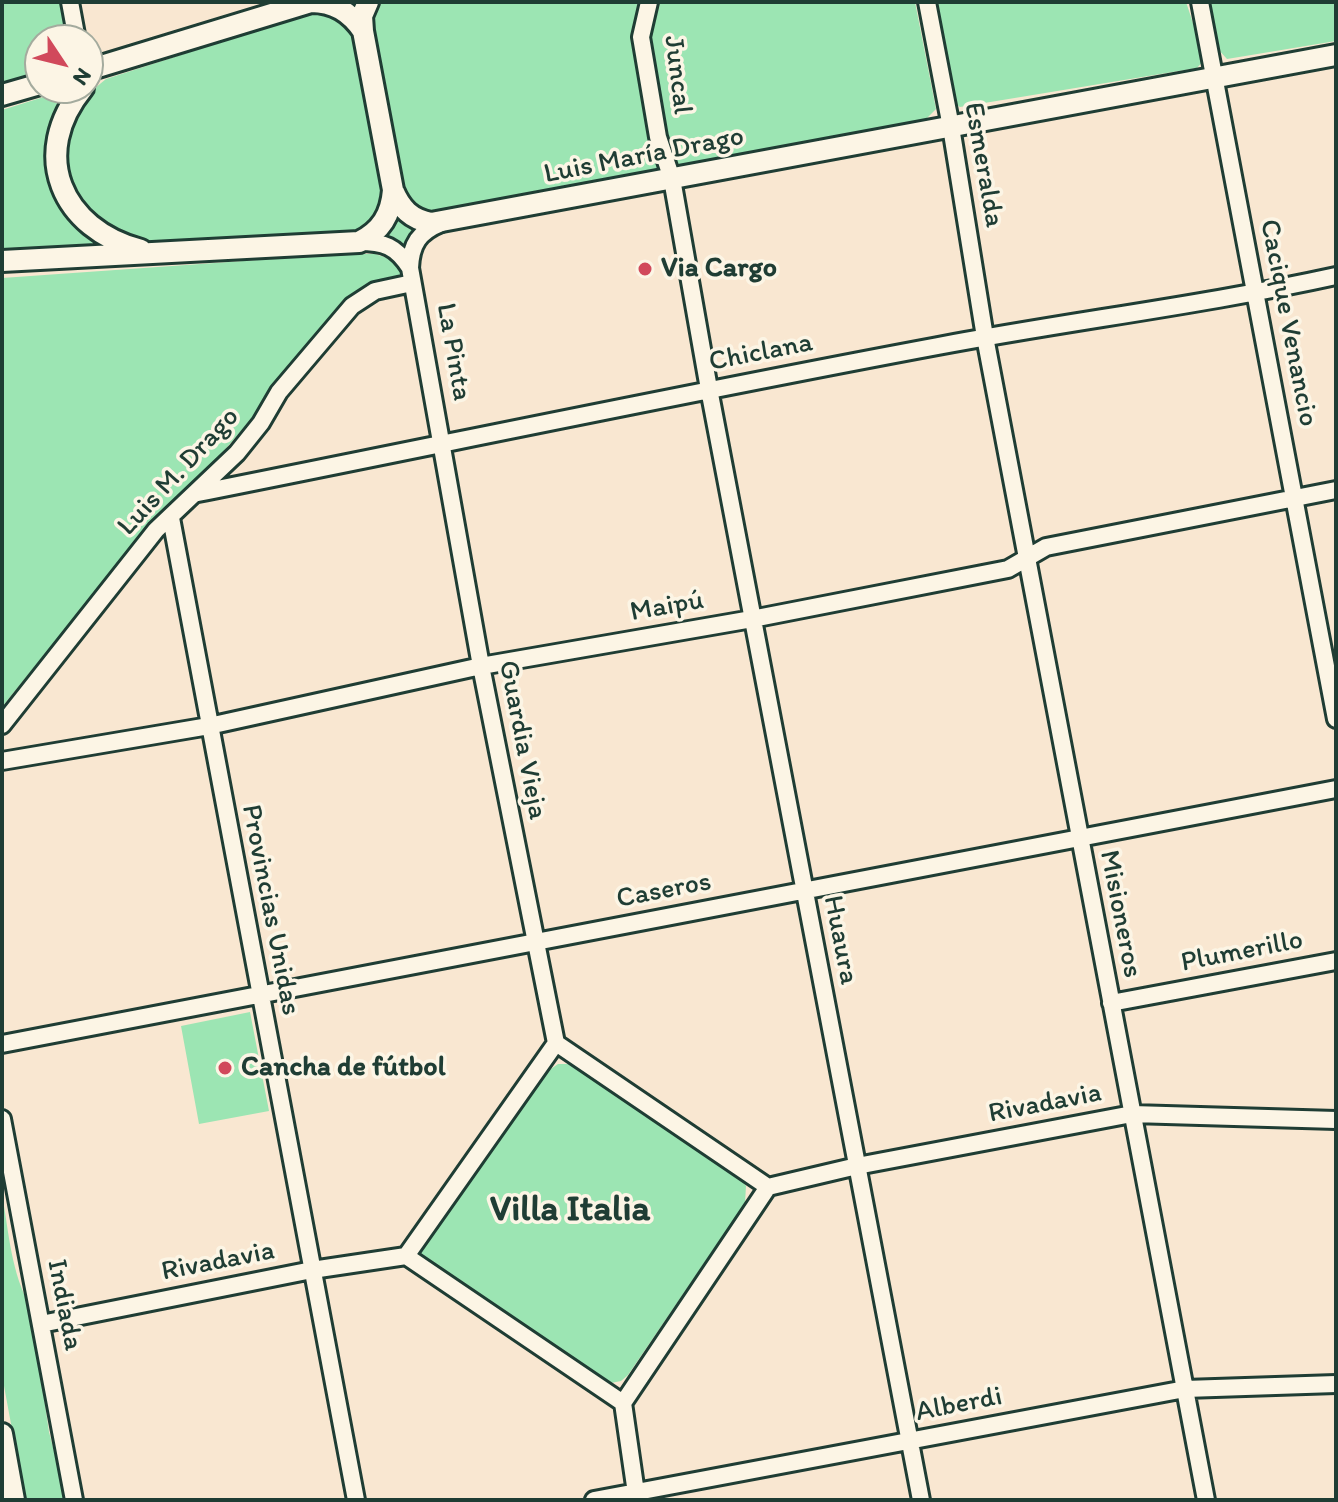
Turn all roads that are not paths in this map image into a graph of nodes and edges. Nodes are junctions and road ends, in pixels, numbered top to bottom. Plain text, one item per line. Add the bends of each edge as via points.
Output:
1 (70, 2) edge
2 (312, 2) edge
3 (368, 2) edge
4 (649, 2) edge
5 (927, 2) edge
6 (1200, 2) edge
7 (74, 24) edge
8 (363, 31) junction
9 (1336, 55) edge
10 (110, 64) junction
11 (104, 66) edge
12 (104, 69) edge
13 (1215, 78) junction
14 (24, 89) edge
15 (2, 95) edge
16 (71, 104) edge
17 (951, 127) junction
18 (672, 179) junction
19 (393, 190) junction
20 (441, 223) junction
21 (359, 242) junction
22 (151, 253) junction
23 (2, 261) edge
24 (411, 275) junction
25 (1336, 276) edge
26 (1256, 293) junction
27 (985, 337) junction
28 (709, 389) junction
29 (441, 445) junction
30 (1336, 490) edge
31 (198, 493) junction
32 (1294, 498) junction
33 (171, 518) junction
34 (1027, 558) junction
35 (752, 619) junction
36 (481, 666) junction
37 (1336, 719) edge
38 (2, 725) edge
39 (209, 726) junction
40 (2, 761) edge
41 (1336, 789) edge
42 (1079, 838) junction
43 (804, 890) junction
44 (534, 942) junction
45 (1336, 961) edge
46 (260, 995) junction
47 (1111, 1003) junction
48 (556, 1043) junction
49 (2, 1044) edge
50 (1132, 1114) junction
51 (2, 1119) edge
52 (1336, 1120) edge
53 (857, 1166) junction
54 (768, 1187) junction
55 (406, 1256) junction
56 (312, 1270) junction
57 (41, 1324) junction
58 (1336, 1384) edge
59 (1185, 1389) junction
60 (623, 1403) junction
61 (2, 1434) edge
62 (910, 1441) junction
63 (637, 1496) edge
64 (14, 1500) edge
65 (74, 1500) edge
66 (356, 1500) edge
67 (594, 1500) edge
68 (921, 1500) edge
69 (1206, 1500) edge

1 - 7 street
2 - 8 main road via 344,11
2 - 10 main road
3 - 8 main road
4 - 18 street, Juncal via 641,37 658,137
5 - 17 street, Esmeralda
6 - 13 street, Cacique Venancio
8 - 19 main road
9 - 13 main road, Luis María Drago
10 - 11 main road
10 - 12 main road
13 - 17 main road, Luis María Drago
13 - 26 street, Cacique Venancio
14 - 15 main road
16 - 22 main road via 58,134 56,163 71,205 91,226
17 - 18 main road, Luis María Drago
17 - 27 street, Esmeralda
18 - 20 main road, Luis María Drago
18 - 28 street, Juncal
19 - 20 main road via 411,217
19 - 21 main road via 385,221
20 - 24 street via 412,247
21 - 22 main road
21 - 24 street via 392,246
22 - 23 main road
24 - 29 street, La Pinta
24 - 31 street, Luis M. Drago via 352,306 279,392 237,453
25 - 26 street, Chiclana
26 - 27 street, Chiclana
26 - 32 street, Cacique Venancio
27 - 28 street, Chiclana
27 - 34 street, Misioneros
28 - 29 street, Chiclana
28 - 35 street, Huaura
29 - 31 street, Chiclana
29 - 36 street, Guardia Vieja
30 - 32 street, Maipú
31 - 33 street, Luis M. Drago
32 - 34 street, Maipú via 1046,547
32 - 37 street, Cacique Venancio
33 - 38 street, Luis M. Drago via 156,530
33 - 39 street, Provincias Unidas
34 - 35 street, Maipú via 1008,569
34 - 42 street, Misioneros
35 - 36 street, Maipú
35 - 43 street, Huaura
36 - 39 street, Maipú
36 - 44 street, Guardia Vieja
39 - 40 street, Maipú
39 - 46 street, Provincias Unidas
41 - 42 street, Caseros
42 - 43 street, Caseros
42 - 47 street, Misioneros
43 - 44 street, Caseros
43 - 53 street, Huaura
44 - 46 street, Caseros
44 - 48 street, Guardia Vieja
45 - 47 street, Plumerillo
46 - 49 street, Caseros
46 - 56 street, Provincias Unidas
47 - 50 street, Misioneros
48 - 54 street
48 - 55 street
50 - 52 street, Rivadavia
50 - 53 street, Rivadavia
50 - 59 street, Misioneros
51 - 57 street, Indiada
53 - 54 street, Rivadavia
53 - 62 street, Huaura
54 - 60 street
55 - 56 street, Rivadavia
55 - 60 street
56 - 57 street, Rivadavia
56 - 66 street, Provincias Unidas
57 - 65 street, Indiada
58 - 59 street, Alberdi
59 - 62 street, Alberdi
59 - 69 street, Misioneros
60 - 63 street
61 - 64 main road
62 - 63 street, Alberdi
62 - 68 street, Huaura
63 - 67 street, Alberdi

